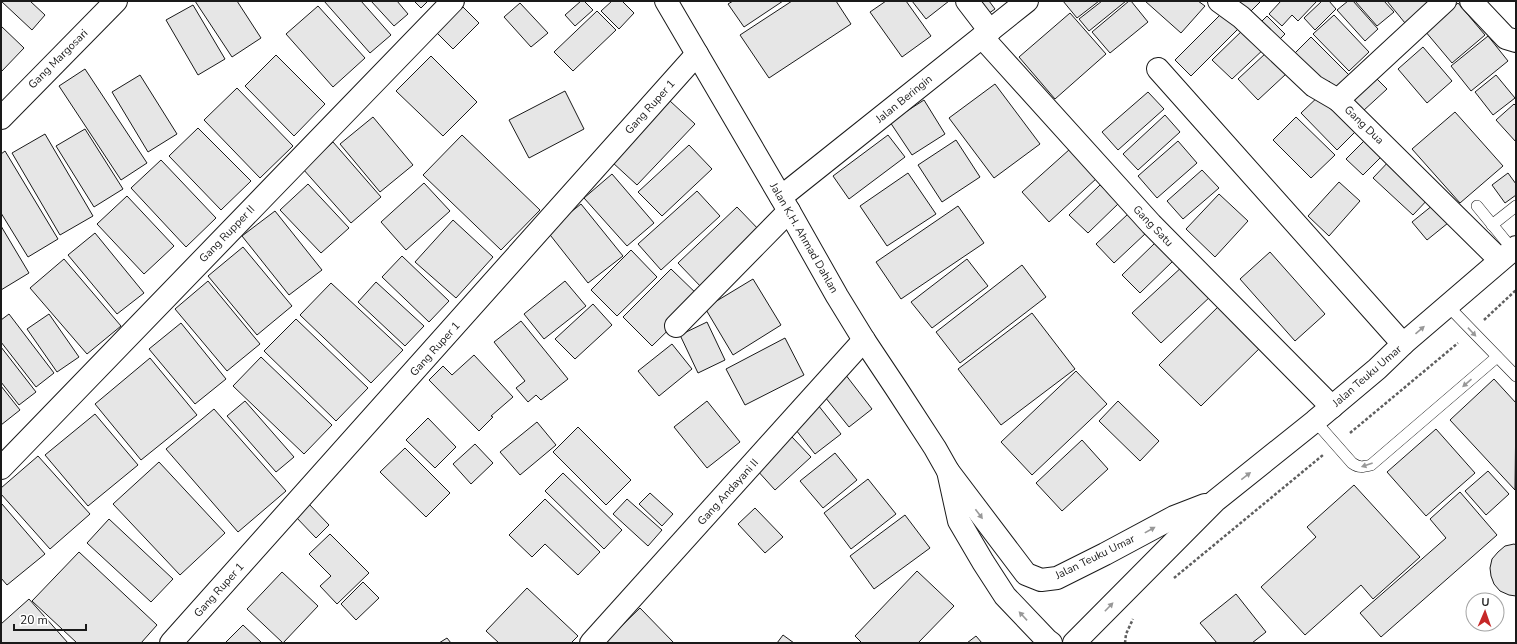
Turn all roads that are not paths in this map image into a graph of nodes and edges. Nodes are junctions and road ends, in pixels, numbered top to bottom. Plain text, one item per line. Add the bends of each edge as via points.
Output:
1 (116, 1) edge
2 (453, 1) edge
3 (666, 1) edge
4 (967, 1) edge
5 (1027, 1) edge
6 (1219, 1) edge
7 (1445, 1) edge
8 (1471, 1) edge
9 (986, 34) junction
10 (1516, 41) edge
11 (698, 54) junction
12 (1158, 69) dead end
13 (1338, 100) junction
14 (1, 118) edge
15 (785, 204) junction
16 (1477, 206) dead end
17 (1516, 206) edge
18 (1492, 225) junction
19 (1510, 252) edge
20 (1448, 306) junction
21 (676, 326) dead end
22 (864, 340) junction
23 (1403, 344) junction
24 (1497, 357) junction
25 (1516, 376) edge
26 (1332, 407) junction
27 (1315, 421) junction
28 (1, 468) edge
29 (948, 471) junction
30 (1215, 501) junction
31 (1048, 642) edge
32 (171, 643) edge
33 (591, 643) edge
34 (1074, 643) edge

1 - 14 street, Gang Margosari
2 - 28 street, Gang Rupper II
3 - 11 street, Jalan K.H. Ahmad Dahlan
4 - 9 street, Gang Satu
5 - 9 street, Jalan Beringin
6 - 13 street, Gang Dua via 1241,17 1314,86
7 - 13 street
8 - 10 street via 1506,38
9 - 15 street, Jalan Beringin
9 - 26 street, Gang Satu via 1151,224
11 - 15 street, Jalan K.H. Ahmad Dahlan
11 - 32 street, Gang Ruper 1
12 - 23 street
13 - 19 street, Gang Dua
15 - 21 street, Jalan Beringin
15 - 22 street, Jalan K.H. Ahmad Dahlan
16 - 18 lane
17 - 18 lane
18 - 19 lane
19 - 20 street, Jalan Teuku Umar
23 -> 20 street, Jalan Teuku Umar
20 -> 24 lane
22 - 29 street, Jalan K.H. Ahmad Dahlan
22 - 33 street, Gang Andayani II
23 - 26 street, Jalan Teuku Umar
24 - 25 lane
24 -> 27 lane via 1371,465 1357,467
26 - 27 street, Jalan Teuku Umar
30 -> 27 street, Jalan Teuku Umar
29 -> 30 street, Jalan Teuku Umar via 1026,574 1041,580 1057,578 1174,517
31 -> 29 street via 1005,596 959,521
34 -> 30 street, Jalan Teuku Umar

